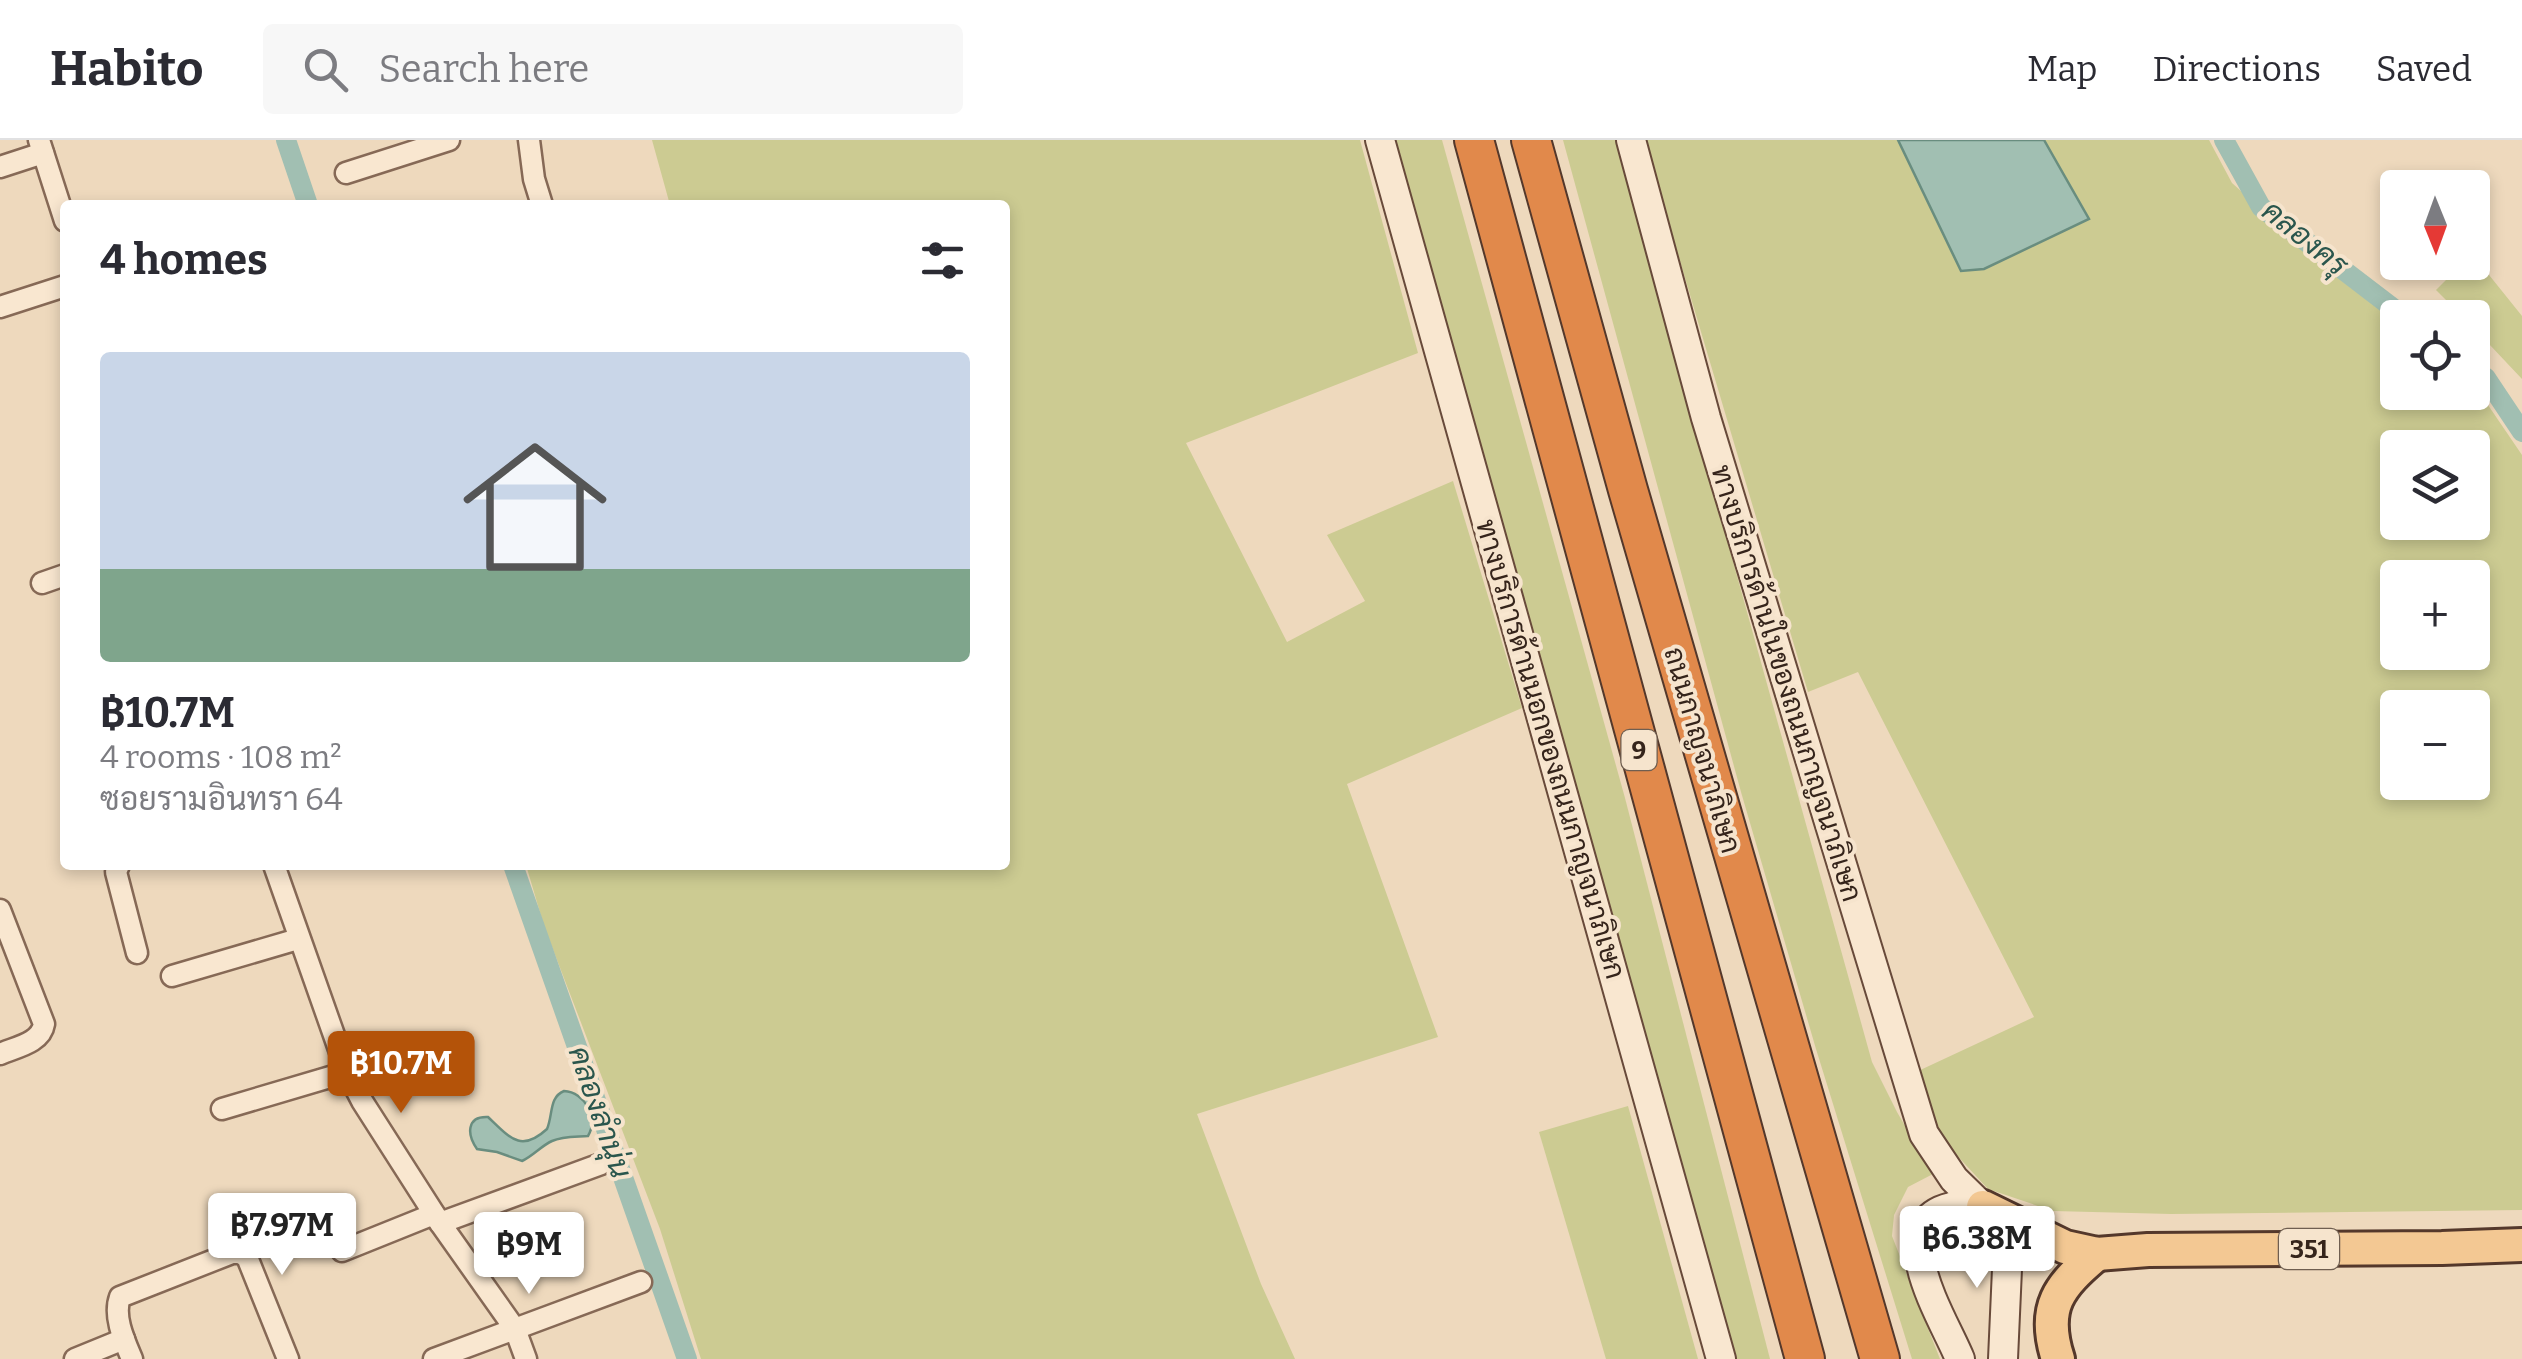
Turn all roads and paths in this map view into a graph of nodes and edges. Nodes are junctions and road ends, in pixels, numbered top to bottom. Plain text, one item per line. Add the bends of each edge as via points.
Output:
1 (449, 140) edge
2 (1380, 140) edge
3 (1474, 140) edge
4 (1531, 140) edge
5 (1630, 140) edge
6 (535, 142) edge
7 (41, 146) edge
8 (0, 166) edge
9 (346, 173) dead end
10 (540, 200) edge
11 (60, 205) edge
12 (60, 288) edge
13 (0, 308) edge
14 (60, 577) edge
15 (42, 583) dead end
16 (117, 870) edge
17 (276, 870) edge
18 (0, 910) edge
19 (298, 939) junction
20 (137, 953) dead end
21 (8, 960) edge
22 (172, 976) dead end
23 (0, 1054) edge
24 (347, 1072) junction
25 (222, 1108) dead end
26 (601, 1164) dead end
27 (1983, 1207) junction
28 (437, 1218) junction
29 (2522, 1245) edge
30 (342, 1251) dead end
31 (2097, 1254) junction
32 (641, 1282) dead end
33 (515, 1329) junction
34 (128, 1349) edge
35 (74, 1359) edge
36 (288, 1359) edge
37 (434, 1359) edge
38 (526, 1359) edge
39 (1721, 1359) edge
40 (1804, 1359) edge
41 (1880, 1359) edge
42 (1960, 1359) edge
43 (2003, 1359) edge
44 (2058, 1359) edge

1 - 9 street
2 - 39 main road, ทางบริการด้านนอกของถนนกาญจนาภิเษก
3 - 40 highway, 9
4 - 41 highway, ถนนกาญจนาภิเษก / 9
5 - 27 main road, ทางบริการด้านในของถนนกาญจนาภิเษก via 1706,418 1924,1134
6 - 10 street
7 - 8 street
7 - 11 street
12 - 13 street
14 - 15 street
16 - 20 street
17 - 19 street
18 - 21 street
19 - 22 street
19 - 24 street
21 - 23 street via 44,1024 36,1039
24 - 25 street
24 - 28 street
26 - 28 street
27 - 31 main road, 351 via 2065,1247
27 - 42 main road via 1942,1211 1917,1240 1920,1267
27 - 43 main road, ทางบริการด้านในของถนนกาญจนาภิเษก via 2002,1232 2006,1251
28 - 30 street
28 - 33 street
29 - 31 main road, 351
31 - 44 main road via 2069,1278 2055,1302 2050,1336
32 - 33 street
33 - 37 street
33 - 38 street
34 - 35 street
34 - 36 street via 116,1308 120,1297 240,1253

